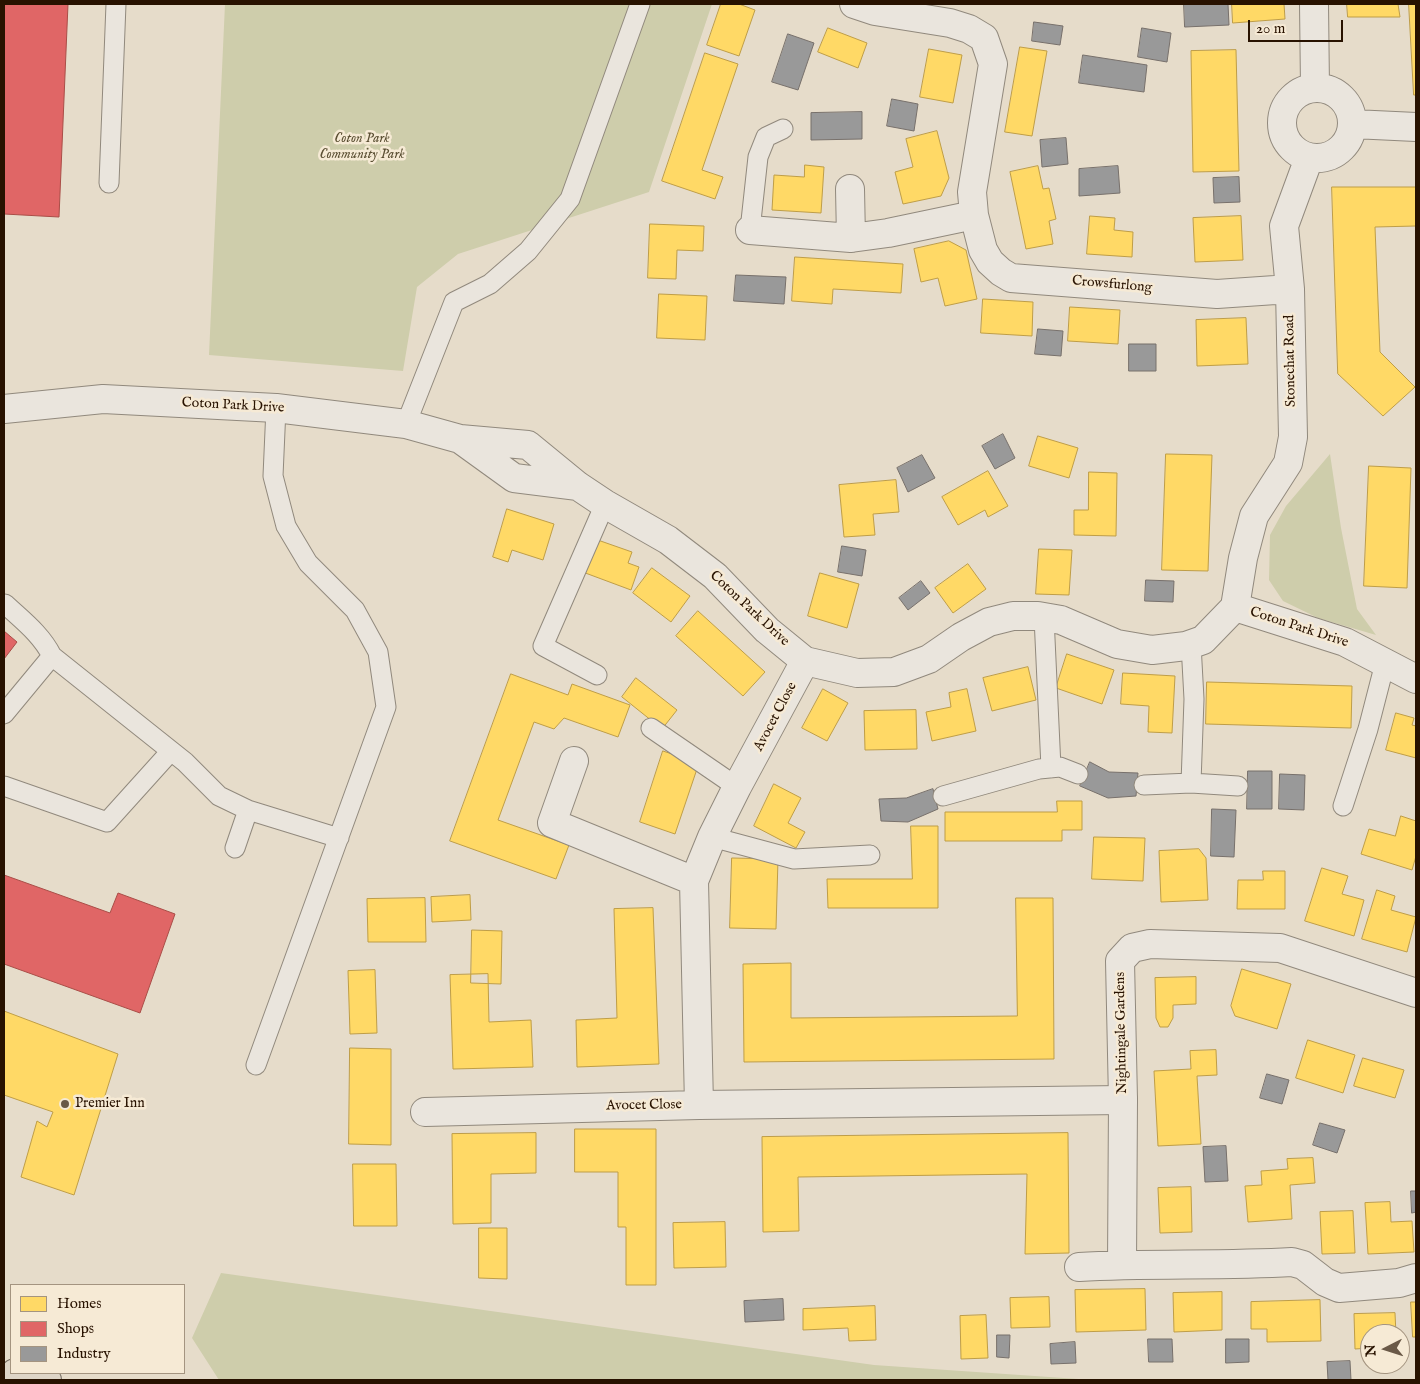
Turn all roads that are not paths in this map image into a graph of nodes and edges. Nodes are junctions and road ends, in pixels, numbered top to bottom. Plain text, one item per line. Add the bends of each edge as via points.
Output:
1 (116, 4) edge
2 (640, 4) edge
3 (854, 4) edge
4 (1314, 4) edge
5 (1316, 88) junction
6 (1353, 124) junction
7 (1416, 128) edge
8 (783, 129) dead end
9 (1309, 158) junction
10 (108, 182) dead end
11 (850, 189) dead end
12 (974, 215) junction
13 (750, 230) joint
14 (851, 238) junction
15 (1290, 290) junction
16 (276, 408) junction
17 (4, 409) edge
18 (406, 424) junction
19 (605, 504) junction
20 (1243, 558) joint
21 (5, 604) edge
22 (1235, 607) junction
23 (1044, 617) junction
24 (1191, 644) junction
25 (52, 656) junction
26 (805, 661) junction
27 (1386, 663) junction
28 (597, 675) dead end
29 (1416, 679) edge
30 (4, 714) edge
31 (652, 728) dead end
32 (171, 751) junction
33 (574, 761) dead end
34 (1051, 768) junction
35 (1078, 774) dead end
36 (1191, 783) junction
37 (1144, 785) dead end
38 (4, 786) edge
39 (1238, 786) dead end
40 (737, 787) junction
41 (943, 796) dead end
42 (1343, 806) dead end
43 (248, 810) junction
44 (712, 837) junction
45 (339, 838) junction
46 (235, 848) dead end
47 (870, 855) dead end
48 (694, 881) junction
49 (1416, 993) edge
50 (256, 1065) dead end
51 (1124, 1100) junction
52 (699, 1105) junction
53 (425, 1112) dead end
54 (1122, 1265) junction
55 (1079, 1267) dead end
56 (1416, 1278) edge
57 (20, 1374) edge
58 (47, 1380) edge

1 - 10 lane
2 - 18 lane via 570,199 528,251 490,284 454,302
3 - 12 street, Crowsfurlong via 875,11 950,23 984,38 993,64 972,192
4 - 5 street
5 - 6 street via 1327,89 1346,102
5 - 9 street via 1295,96 1288,104 1283,120 1290,146
6 - 7 street
6 - 9 street via 1351,134 1339,152 1325,158
8 - 13 lane via 766,137 758,157
9 - 15 street, Stonechat Road via 1284,226
11 - 14 street
12 - 14 street
12 - 15 street, Crowsfurlong via 983,250 990,262 1011,278 1217,294
13 - 14 street
15 - 20 street, Stonechat Road via 1293,437 1290,455 1288,464 1254,516
16 - 17 street, Coton Park Drive via 103,400
16 - 18 street, Coton Park Drive
16 - 45 lane via 274,476 286,526 308,563 355,610 378,652 386,707
18 - 19 street, Coton Park Drive via 460,439 514,478 578,486
19 - 26 street, Coton Park Drive via 668,540 715,576 767,630
19 - 28 lane via 543,646
20 - 22 street, Coton Park Drive
21 - 25 lane via 45,642
22 - 24 street, Coton Park Drive via 1203,640
22 - 27 street, Coton Park Drive via 1345,642
23 - 24 street, Coton Park Drive via 1061,620 1116,644 1152,650
23 - 26 street, Coton Park Drive via 1013,616 989,622 929,659 894,672 857,673
23 - 34 lane
24 - 36 lane via 1194,699
25 - 30 lane
25 - 32 lane
26 - 40 street, Avocet Close
27 - 29 street, Coton Park Drive
27 - 42 lane
31 - 40 lane
32 - 38 lane via 106,822
32 - 43 lane via 218,796
33 - 48 street via 552,823
34 - 35 lane via 1060,767
34 - 41 lane
36 - 37 lane
36 - 39 lane
40 - 44 street, Avocet Close
43 - 45 lane
43 - 46 lane
44 - 47 lane via 794,859
44 - 48 street, Avocet Close
45 - 50 lane
48 - 52 street, Avocet Close
49 - 51 street, Nightingale Gardens via 1280,948 1150,944 1132,948 1120,960
51 - 52 street
51 - 54 street, Nightingale Gardens
52 - 53 street, Avocet Close
54 - 55 street
54 - 56 street via 1292,1262 1303,1265 1339,1288 1399,1283
57 - 58 highway

